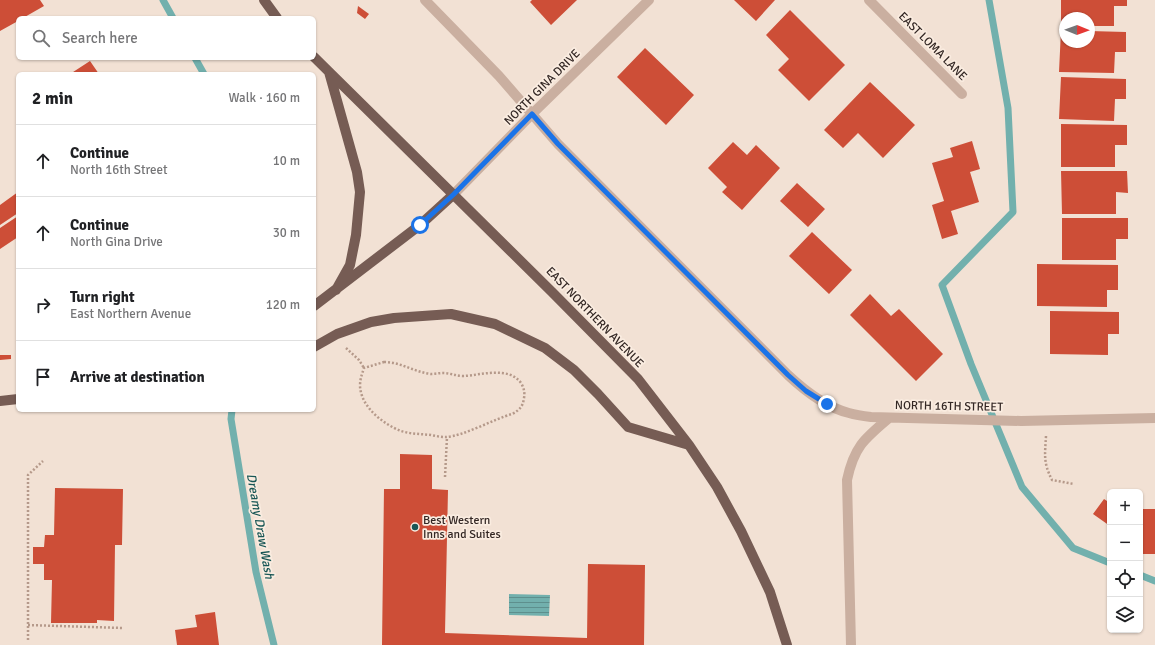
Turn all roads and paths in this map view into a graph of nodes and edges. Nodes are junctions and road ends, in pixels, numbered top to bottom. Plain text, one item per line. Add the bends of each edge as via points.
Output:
1 (264, 0) edge
2 (425, 0) edge
3 (649, 0) edge
4 (869, 0) edge
5 (276, 16) edge
6 (316, 59) edge
7 (330, 72) junction
8 (962, 94) dead end
9 (532, 114) junction
10 (454, 194) junction
11 (336, 290) junction
12 (316, 305) edge
13 (343, 344) dead end
14 (316, 346) edge
15 (364, 368) junction
16 (16, 399) edge
17 (0, 401) edge
18 (889, 418) junction
19 (1155, 418) edge
20 (446, 437) junction
21 (1045, 444) dead end
22 (689, 446) junction
23 (42, 461) dead end
24 (445, 477) dead end
25 (1074, 484) dead end
26 (28, 625) junction
27 (122, 628) dead end
28 (28, 640) dead end
29 (787, 645) edge
30 (851, 645) edge

1 - 5 main road
2 - 9 street
3 - 9 street, NORTH GINA DRIVE
4 - 8 street, EAST LOMA LANE
6 - 7 main road, EAST NORTHERN AVENUE
7 - 10 main road, EAST NORTHERN AVENUE
7 - 11 main road via 360,192 350,265
9 - 10 street, NORTH GINA DRIVE
9 - 18 street via 563,150 806,391 827,404 849,413
10 - 11 main road via 420,225
10 - 22 main road, EAST NORTHERN AVENUE via 638,379
11 - 12 main road
13 - 15 path
14 - 22 main road via 337,334 370,322 394,318 451,314 496,324 545,348 574,370 628,427
15 - 20 path via 360,379 363,400 386,424 414,434
15 - 20 path via 394,362 419,372 458,376 503,373 519,380 525,394 520,410
16 - 17 main road
18 - 19 street, NORTH 16TH STREET via 1021,421
18 - 30 street, NORTH 16TH STREET via 860,445 851,463 847,480
20 - 24 path
21 - 25 path via 1044,458 1052,480
22 - 29 main road, EAST NORTHERN AVENUE via 717,487 741,531 770,592
23 - 26 path via 28,475
26 - 27 path
26 - 28 path

